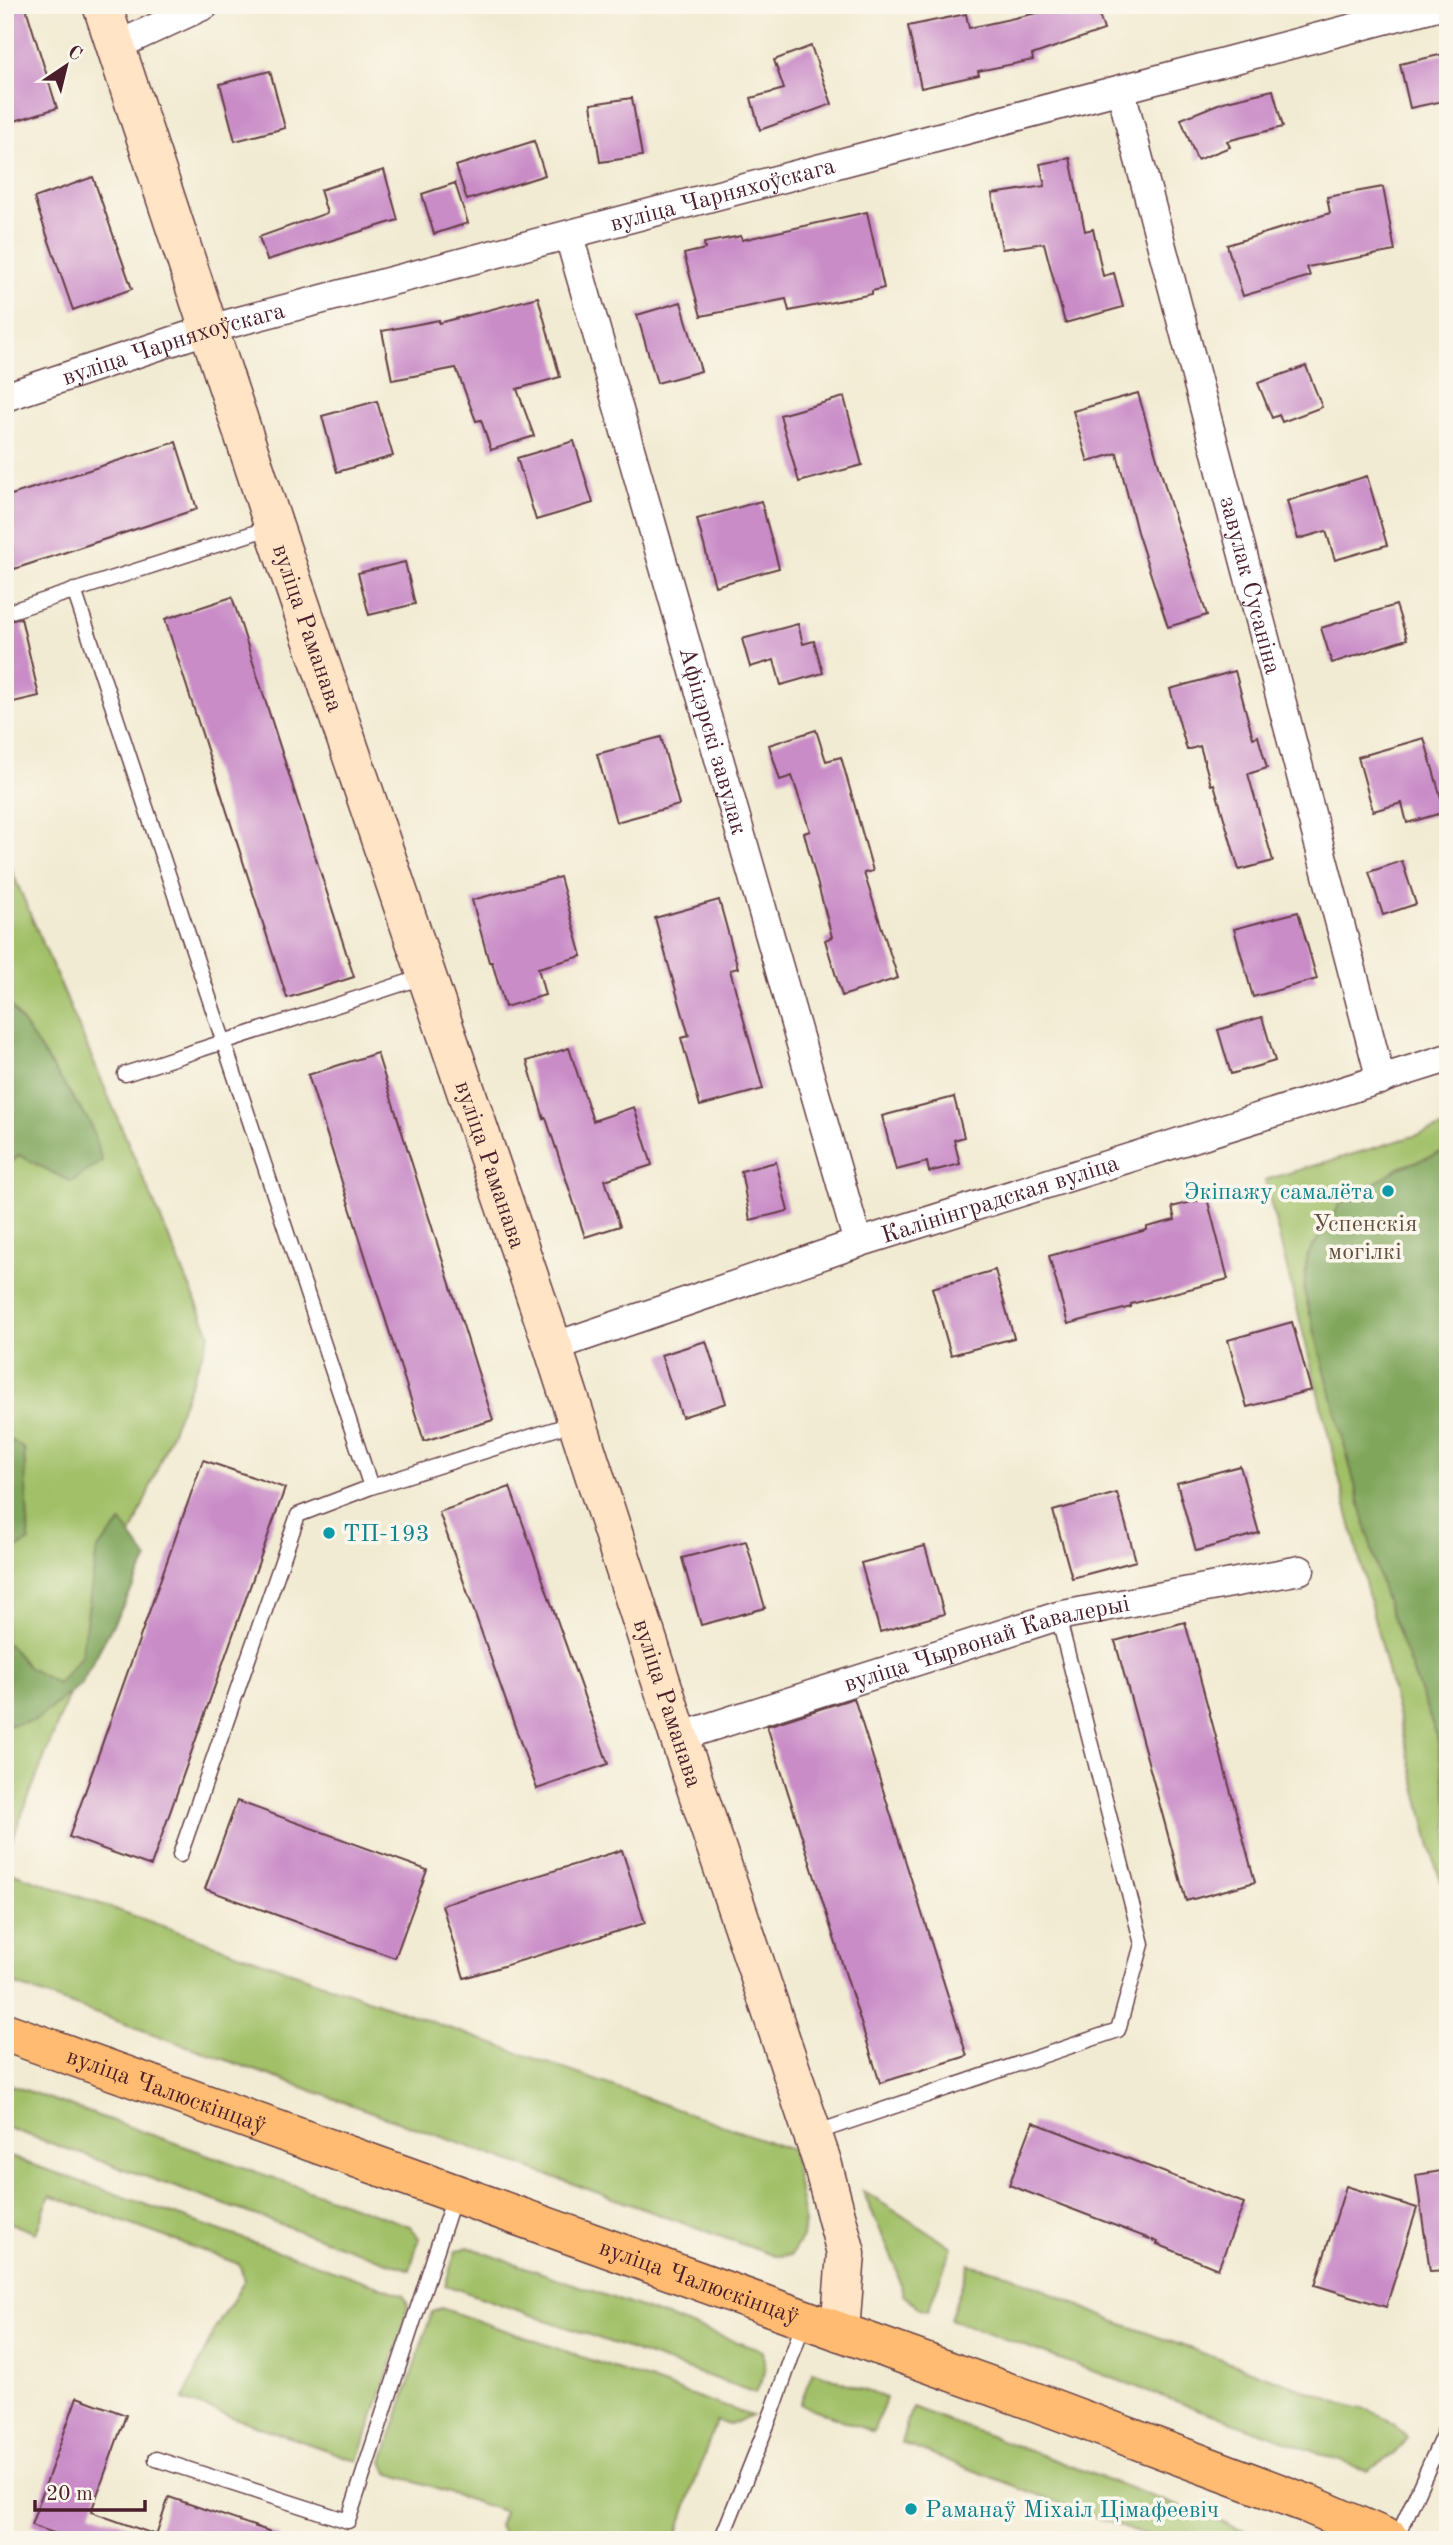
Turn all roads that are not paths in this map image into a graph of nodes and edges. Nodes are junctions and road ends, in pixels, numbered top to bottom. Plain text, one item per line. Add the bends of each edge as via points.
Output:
1 (102, 5) edge
2 (205, 5) edge
3 (1441, 5) edge
4 (116, 46) junction
5 (1121, 90) junction
6 (569, 236) junction
7 (209, 329) junction
8 (5, 397) edge
9 (274, 527) junction
10 (74, 590) junction
11 (5, 613) edge
12 (427, 976) junction
13 (222, 1043) junction
14 (1448, 1058) edge
15 (125, 1074) dead end
16 (1381, 1080) junction
17 (858, 1243) junction
18 (553, 1346) junction
19 (576, 1423) junction
20 (371, 1487) junction
21 (1300, 1570) dead end
22 (1058, 1616) junction
23 (680, 1737) junction
24 (180, 1855) dead end
25 (5, 2032) edge
26 (813, 2133) junction
27 (456, 2193) junction
28 (804, 2320) junction
29 (841, 2332) junction
30 (1448, 2424) edge
31 (156, 2459) dead end
32 (721, 2540) edge
33 (1393, 2540) edge

1 - 4 main road, вуліца Раманава
2 - 4 street
3 - 5 street, вуліца Чарняхоўскага
4 - 7 main road, вуліца Раманава
5 - 6 street, вуліца Чарняхоўскага
5 - 16 street, завулак Сусаніна
6 - 7 street, вуліца Чарняхоўскага
6 - 17 street, Афіцэрскі завулак
7 - 8 street, вуліца Чарняхоўскага
7 - 9 main road, вуліца Раманава
9 - 10 lane
9 - 12 main road, вуліца Раманава
10 - 11 lane
10 - 13 lane
12 - 13 lane
12 - 18 main road, вуліца Раманава
13 - 15 lane
13 - 20 lane
14 - 16 street, Калінінградская вуліца
16 - 17 street, Калінінградская вуліца
17 - 18 street, Калінінградская вуліца
18 - 19 main road, вуліца Раманава
19 - 20 lane
19 - 23 main road, вуліца Раманава
20 - 24 lane via 298,1514
21 - 22 street, вуліца Чырвонай Кавалерыі
22 - 23 street, вуліца Чырвонай Кавалерыі
22 - 26 lane via 1142,1944 1118,2030
23 - 26 main road, вуліца Раманава
25 - 27 main road, вуліца Чалюскінцаў
26 - 29 main road, вуліца Раманава via 846,2253
27 - 28 main road, вуліца Чалюскінцаў
27 - 31 lane via 348,2521
28 - 29 main road, вуліца Чалюскінцаў
28 - 32 lane
29 - 33 main road, вуліца Чалюскінцаў via 1295,2499
30 - 33 lane

